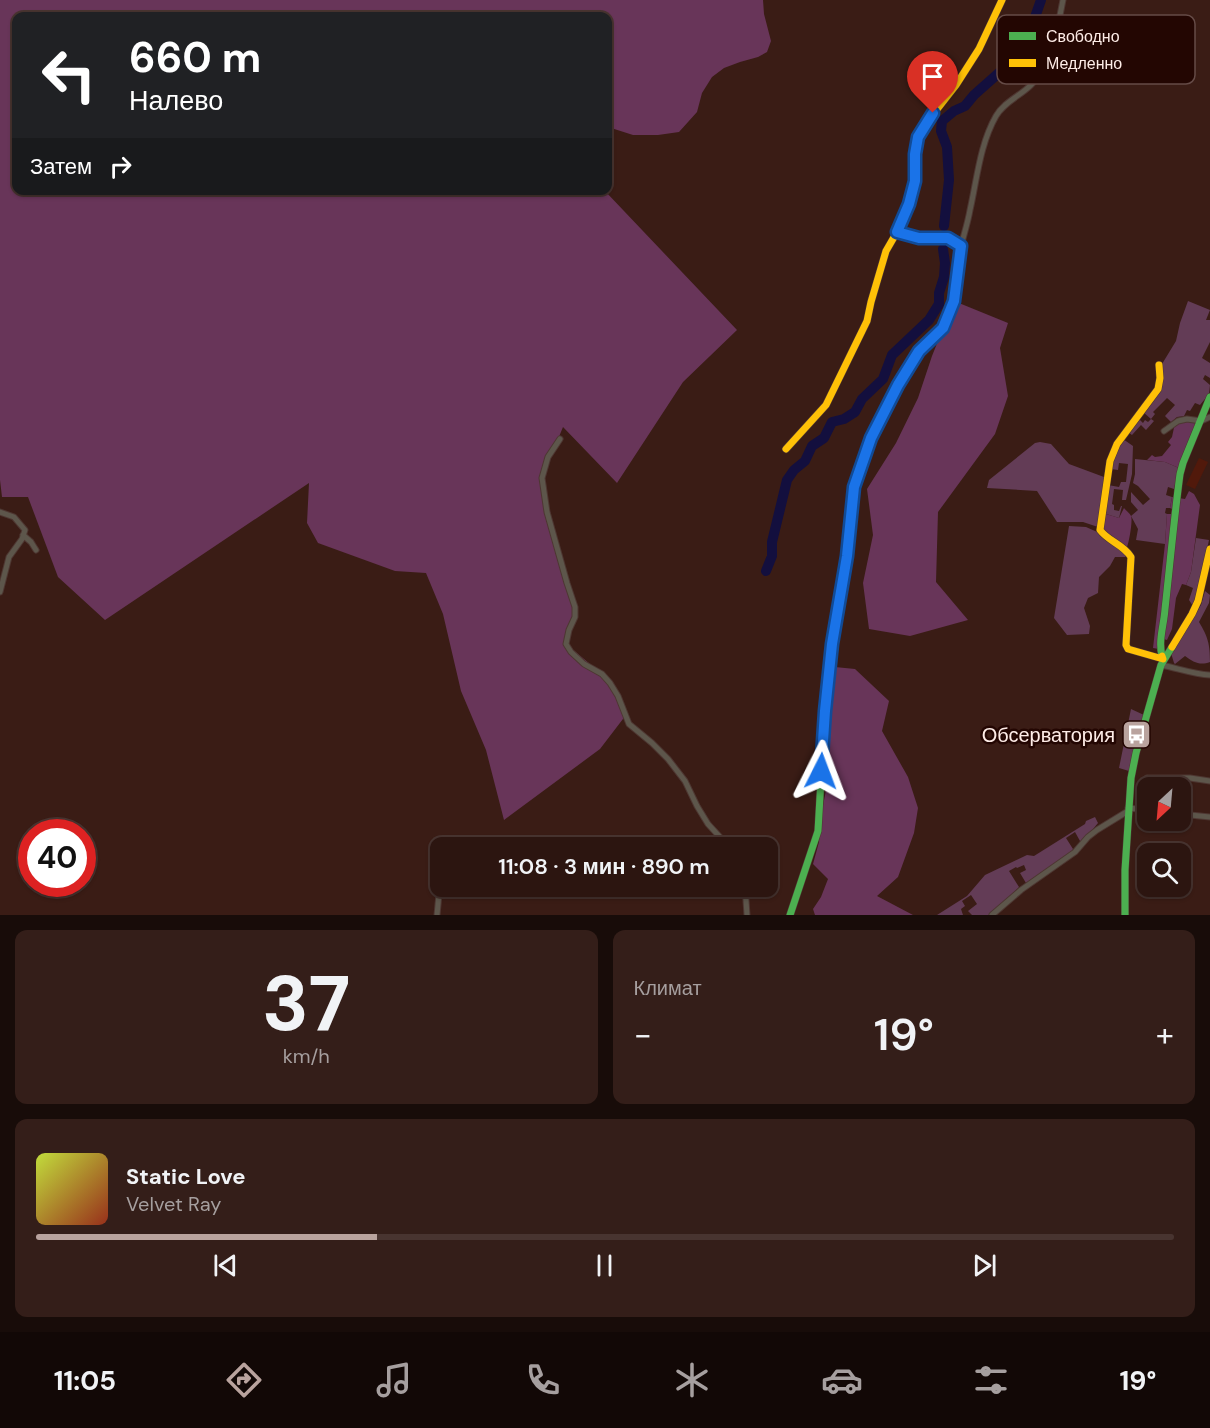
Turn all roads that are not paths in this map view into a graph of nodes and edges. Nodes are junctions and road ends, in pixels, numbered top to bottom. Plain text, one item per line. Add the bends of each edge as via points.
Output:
1 (1002, 0) edge
2 (1063, 0) edge
3 (1060, 15) edge
4 (1032, 84) edge
5 (897, 232) junction
6 (961, 246) junction
7 (1159, 365) dead end
8 (1210, 398) edge
9 (1210, 417) edge
10 (1201, 421) junction
11 (1164, 431) dead end
12 (560, 439) dead end
13 (786, 449) dead end
14 (0, 512) edge
15 (23, 535) junction
16 (1210, 549) edge
17 (36, 550) dead end
18 (0, 592) edge
19 (1162, 662) junction
20 (1210, 675) edge
21 (1191, 778) edge
22 (1210, 781) edge
23 (1128, 809) junction
24 (1137, 809) edge
25 (1191, 815) edge
26 (1210, 818) edge
27 (720, 837) edge
28 (439, 897) edge
29 (746, 897) edge
30 (437, 915) edge
31 (747, 915) edge
32 (790, 915) edge
33 (992, 915) edge
34 (1125, 915) edge

1 - 5 street via 979,49 918,137 915,181
2 - 3 street
4 - 6 street via 1006,104 992,125 978,165
5 - 6 street via 919,238 948,238
5 - 13 street via 886,251 867,321 826,405
6 - 32 street via 954,301 943,328 919,351 898,385 871,438 854,487 825,711 818,831
7 - 19 street via 1158,389 1112,453 1100,530 1126,548 1131,557 1126,645
8 - 10 street
9 - 10 street
10 - 11 street via 1178,421
10 - 19 street via 1180,474 1160,641
12 - 27 street via 548,457 542,478 547,512 575,607 566,644 584,664 610,683 629,724 668,759
14 - 15 street via 14,517 25,530
15 - 17 street
15 - 18 street via 9,557
16 - 19 street via 1198,601
19 - 20 street via 1191,673
19 - 23 street via 1136,753
21 - 22 street
23 - 24 street
23 - 33 street
23 - 34 street
25 - 26 street
28 - 30 street
29 - 31 street

